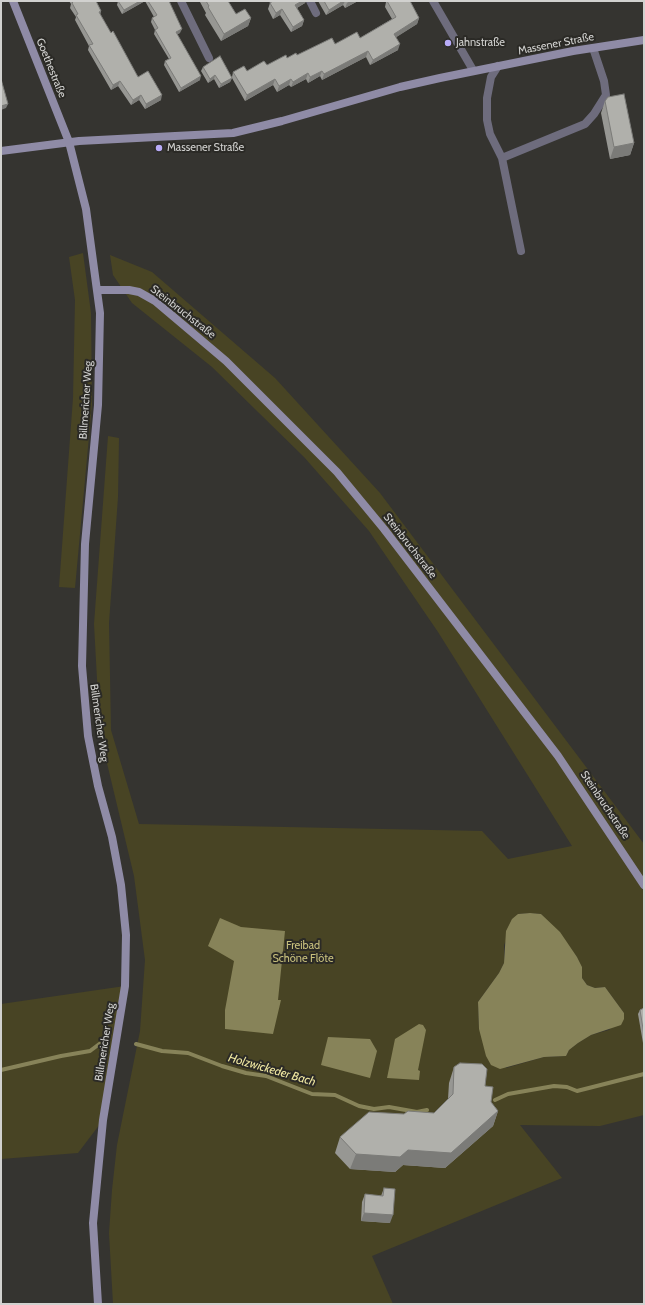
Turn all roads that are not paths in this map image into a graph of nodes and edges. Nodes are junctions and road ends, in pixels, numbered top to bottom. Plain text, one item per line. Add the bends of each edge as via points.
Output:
1 (13, 1) edge
2 (180, 1) edge
3 (310, 1) edge
4 (433, 1) edge
5 (316, 13) dead end
6 (644, 40) edge
7 (593, 48) junction
8 (209, 58) dead end
9 (498, 66) junction
10 (474, 70) junction
11 (69, 142) junction
12 (1, 151) edge
13 (502, 158) junction
14 (521, 251) dead end
15 (98, 290) junction
16 (644, 885) edge
17 (98, 1304) edge

1 - 11 street, Goethestraße
2 - 8 street
3 - 5 street
4 - 10 street
6 - 7 street, Massener Straße
7 - 9 street, Massener Straße
7 - 13 street via 606,95 594,114 585,124
9 - 10 street, Massener Straße
9 - 13 street via 491,77 487,98 487,120 490,134
10 - 11 street, Massener Straße via 232,132
11 - 12 street, Massener Straße
11 - 15 street, Billmericher Weg via 86,209
13 - 14 street
15 - 16 street, Steinbruchstraße via 139,292 155,302 226,360 337,472 384,529 558,756
15 - 17 street, Billmericher Weg via 101,347 85,544 82,673 88,736 112,837 121,885 126,935 125,986 103,1120 93,1223

